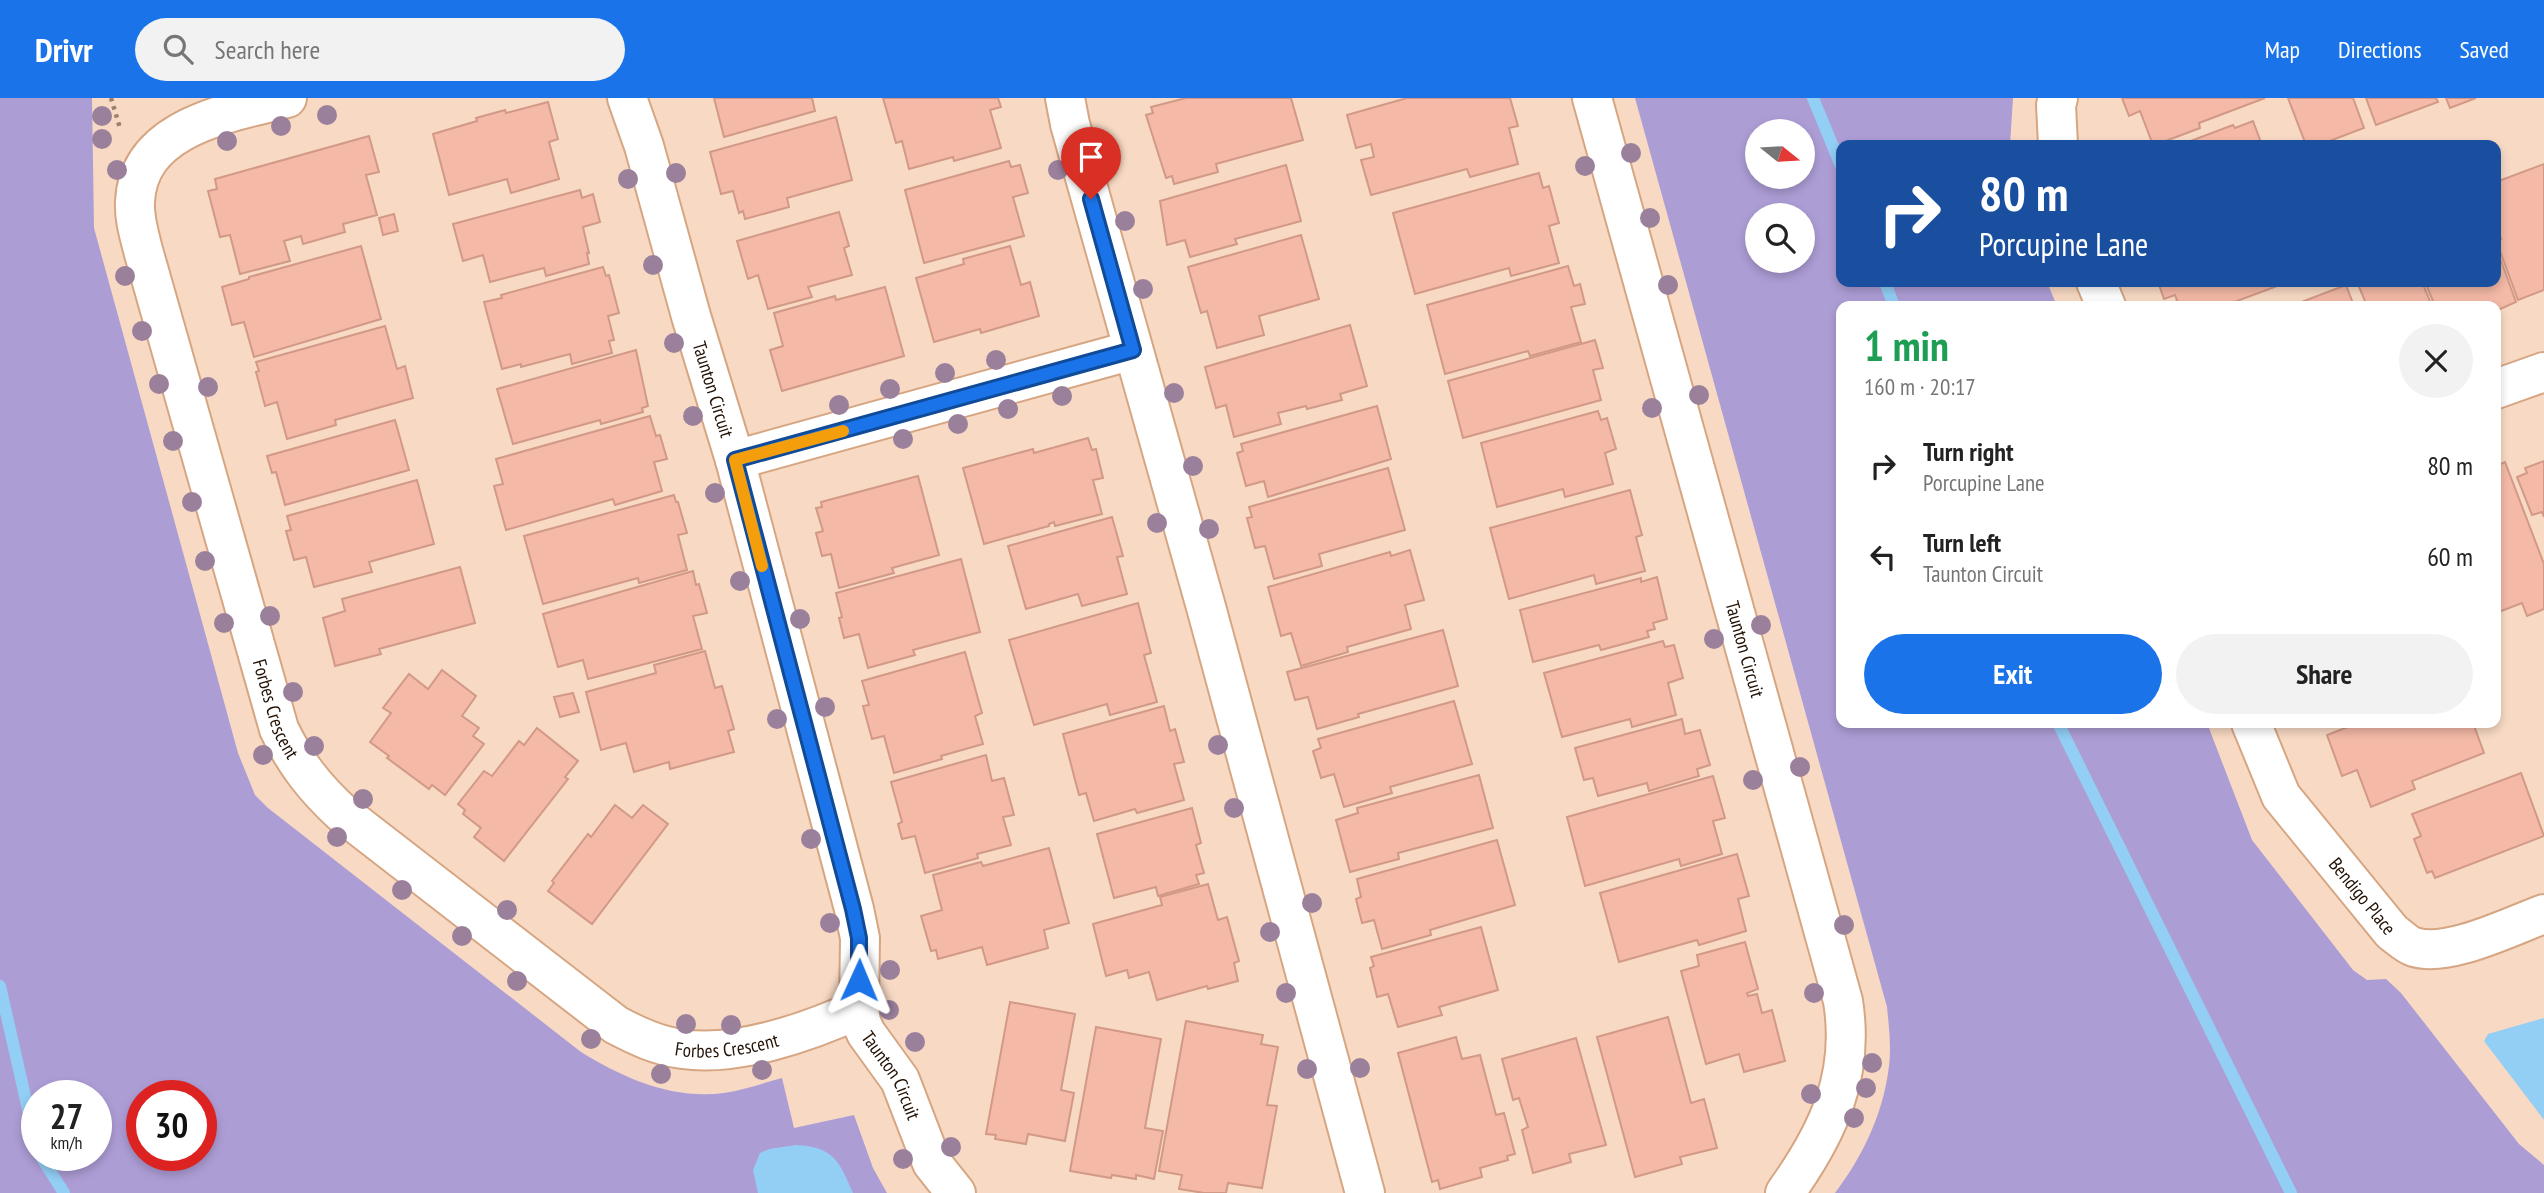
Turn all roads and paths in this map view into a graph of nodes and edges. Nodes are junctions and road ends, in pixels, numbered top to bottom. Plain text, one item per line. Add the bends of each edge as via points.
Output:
1 (287, 98) edge
2 (627, 98) edge
3 (1065, 98) edge
4 (1592, 98) edge
5 (2058, 98) edge
6 (2058, 140) edge
7 (1133, 350) junction
8 (2544, 372) edge
9 (2501, 388) edge
10 (735, 460) junction
11 (2253, 728) edge
12 (2544, 914) edge
13 (859, 1009) junction
14 (956, 1193) edge
15 (1365, 1193) edge
16 (1785, 1193) edge

1 - 13 street, Forbes Crescent via 208,120 165,141 147,163 135,201 143,250 279,729 297,764 342,813 616,1025 639,1037 680,1049 723,1049 813,1028
2 - 10 street, Taunton Circuit
3 - 7 street
4 - 16 street, Taunton Circuit via 1843,1001 1848,1038 1837,1098
5 - 6 street
7 - 10 street
7 - 15 street
8 - 9 street
10 - 13 street, Taunton Circuit via 857,925
11 - 12 street, Bendigo Place via 2281,796 2392,932 2413,947 2434,950 2461,944
13 - 14 street, Taunton Circuit via 866,1033 900,1080 932,1163

